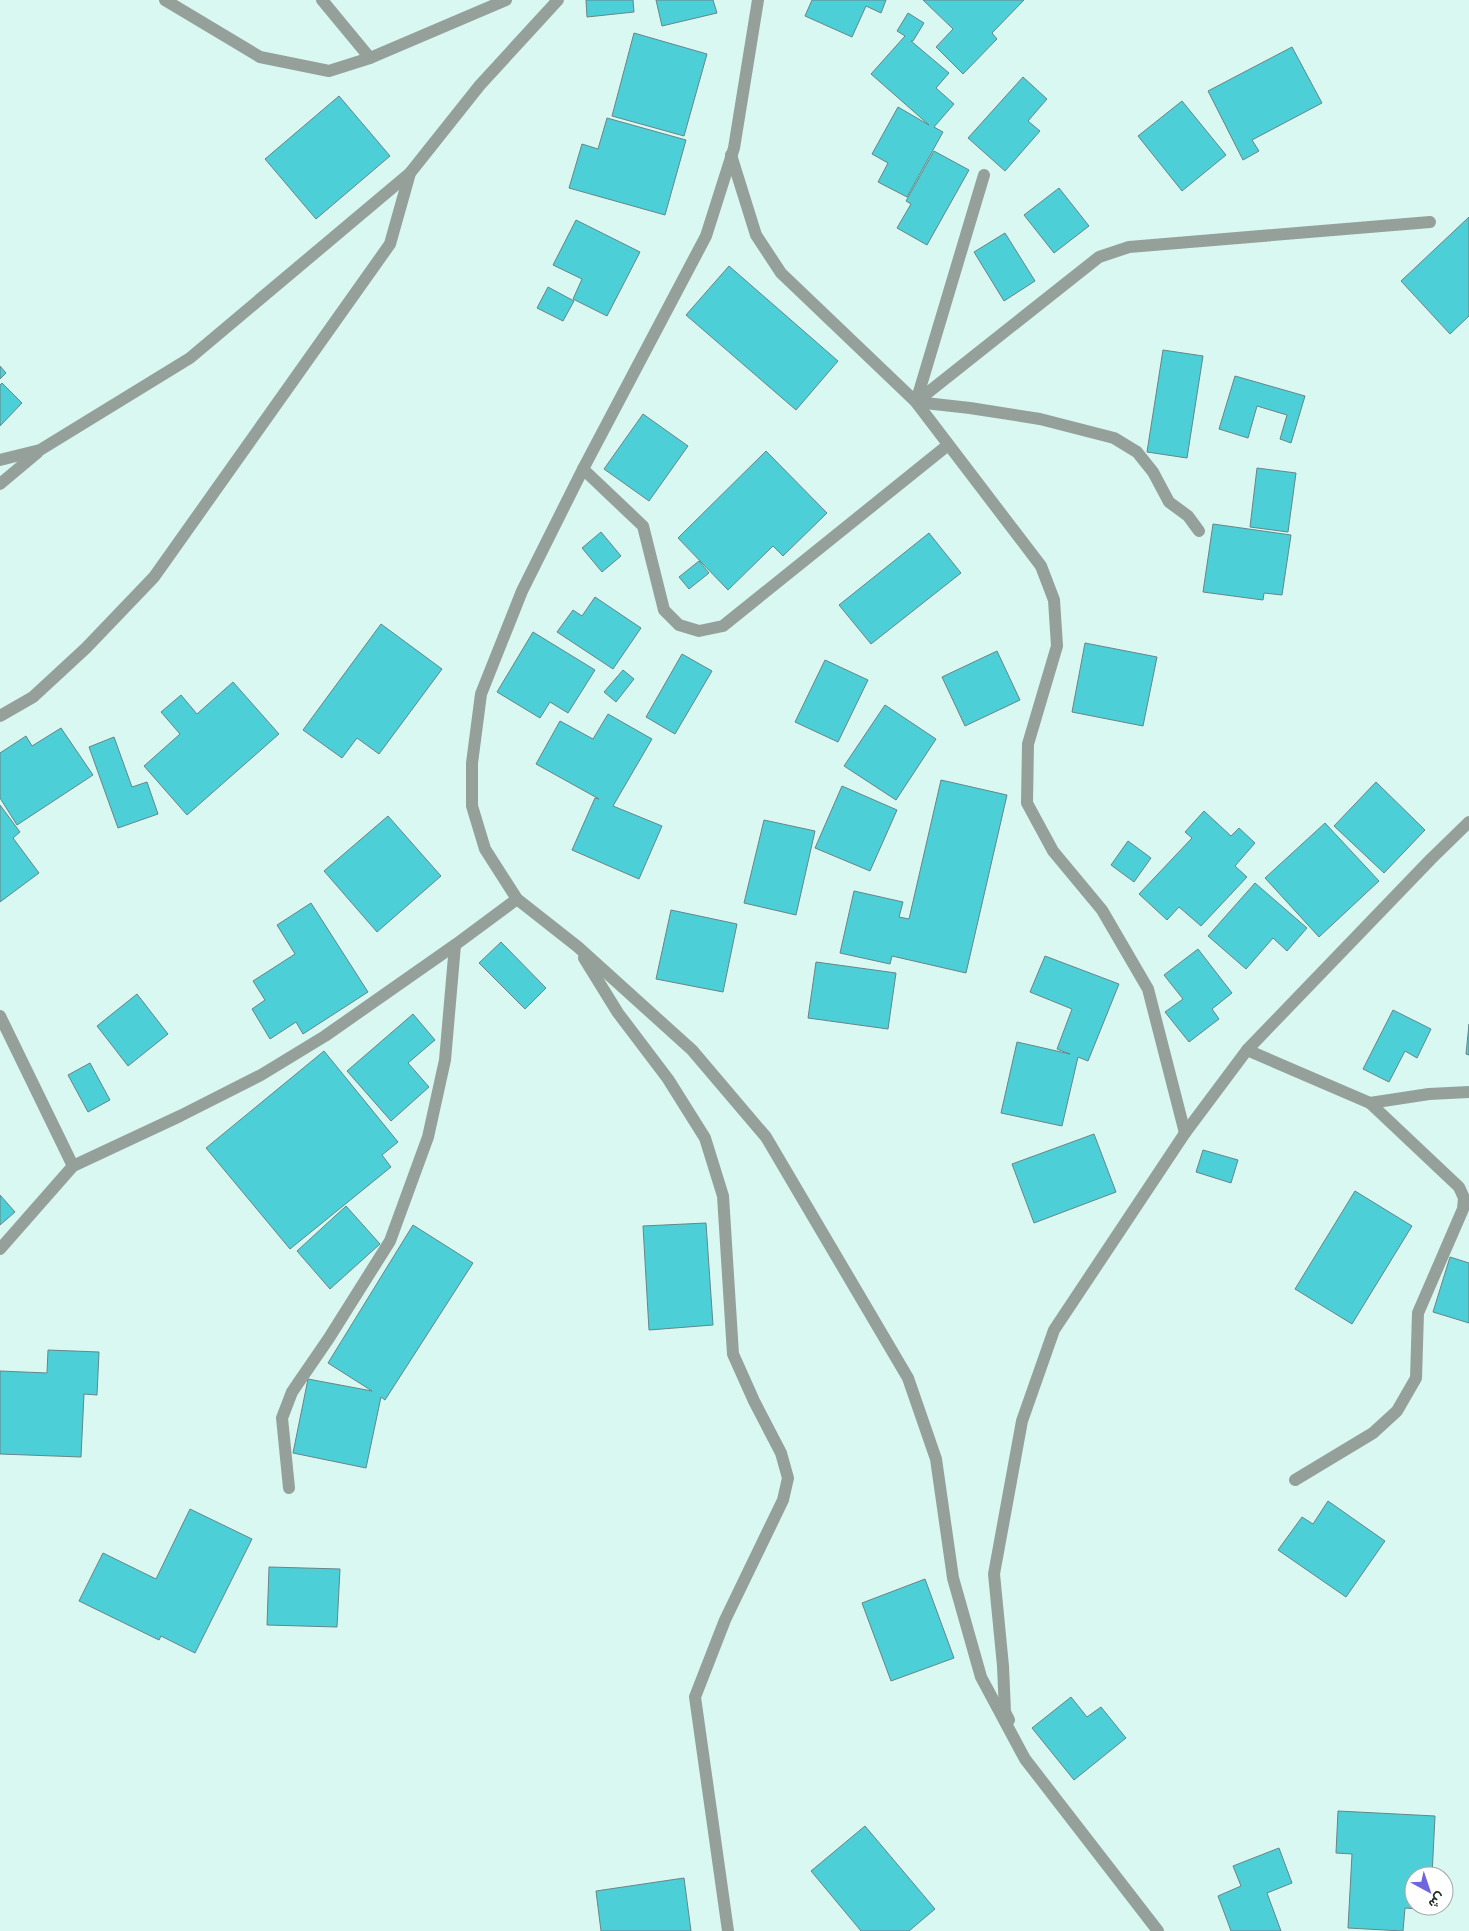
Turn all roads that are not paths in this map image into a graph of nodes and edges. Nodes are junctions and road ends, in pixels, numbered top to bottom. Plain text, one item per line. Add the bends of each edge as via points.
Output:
1 (165, 0) edge
2 (322, 0) edge
3 (506, 0) edge
4 (558, 0) edge
5 (758, 0) edge
6 (370, 58) junction
7 (731, 155) junction
8 (410, 173) junction
9 (984, 175) dead end
10 (1430, 222) dead end
11 (916, 402) junction
12 (948, 445) junction
13 (40, 450) junction
14 (0, 460) edge
15 (583, 469) junction
16 (0, 484) edge
17 (1199, 531) dead end
18 (0, 716) edge
19 (1469, 822) edge
20 (517, 899) junction
21 (456, 945) junction
22 (578, 947) junction
23 (0, 1016) edge
24 (1247, 1050) junction
25 (1469, 1092) edge
26 (1370, 1103) junction
27 (1185, 1132) junction
28 (73, 1166) junction
29 (0, 1249) edge
30 (1296, 1480) dead end
31 (290, 1488) dead end
32 (1024, 1759) junction
33 (728, 1931) edge
34 (1158, 1931) edge

1 - 6 street via 260,57 329,71
2 - 6 street
3 - 6 street
4 - 8 street via 480,85
5 - 7 street
7 - 11 street via 756,235 781,273
7 - 15 street via 706,236
8 - 13 street via 190,358
8 - 18 street via 390,244 154,577 86,648 32,697
9 - 11 street
10 - 11 street via 1138,246 1099,257
11 - 12 street
11 - 17 street via 1040,419 1114,438 1137,452 1153,472 1169,502 1188,516
12 - 15 street via 723,626 699,631 679,625 664,610 643,526
12 - 27 street via 1040,566 1054,600 1057,646 1028,744 1027,803 1053,851 1102,910 1148,988
13 - 14 street
13 - 16 street
15 - 20 street via 522,591 481,694 472,763 472,806 485,849
19 - 24 street
20 - 21 street
20 - 22 street
21 - 28 street via 325,1036 261,1075
21 - 31 street via 445,1060 428,1137 390,1241 292,1392 285,1409 282,1418
22 - 32 street via 692,1050 766,1137 908,1378 936,1459 953,1578 981,1677
22 - 33 street via 618,1013 668,1078 705,1138 723,1196 733,1354 781,1453 788,1478 783,1500 725,1620 695,1697
23 - 28 street
24 - 26 street
24 - 27 street
25 - 26 street
26 - 30 street via 1459,1187 1464,1198 1463,1209 1418,1314 1416,1378 1396,1411 1372,1433
27 - 32 street via 1054,1330 1022,1421 994,1574 1006,1712
28 - 29 street
32 - 34 street

